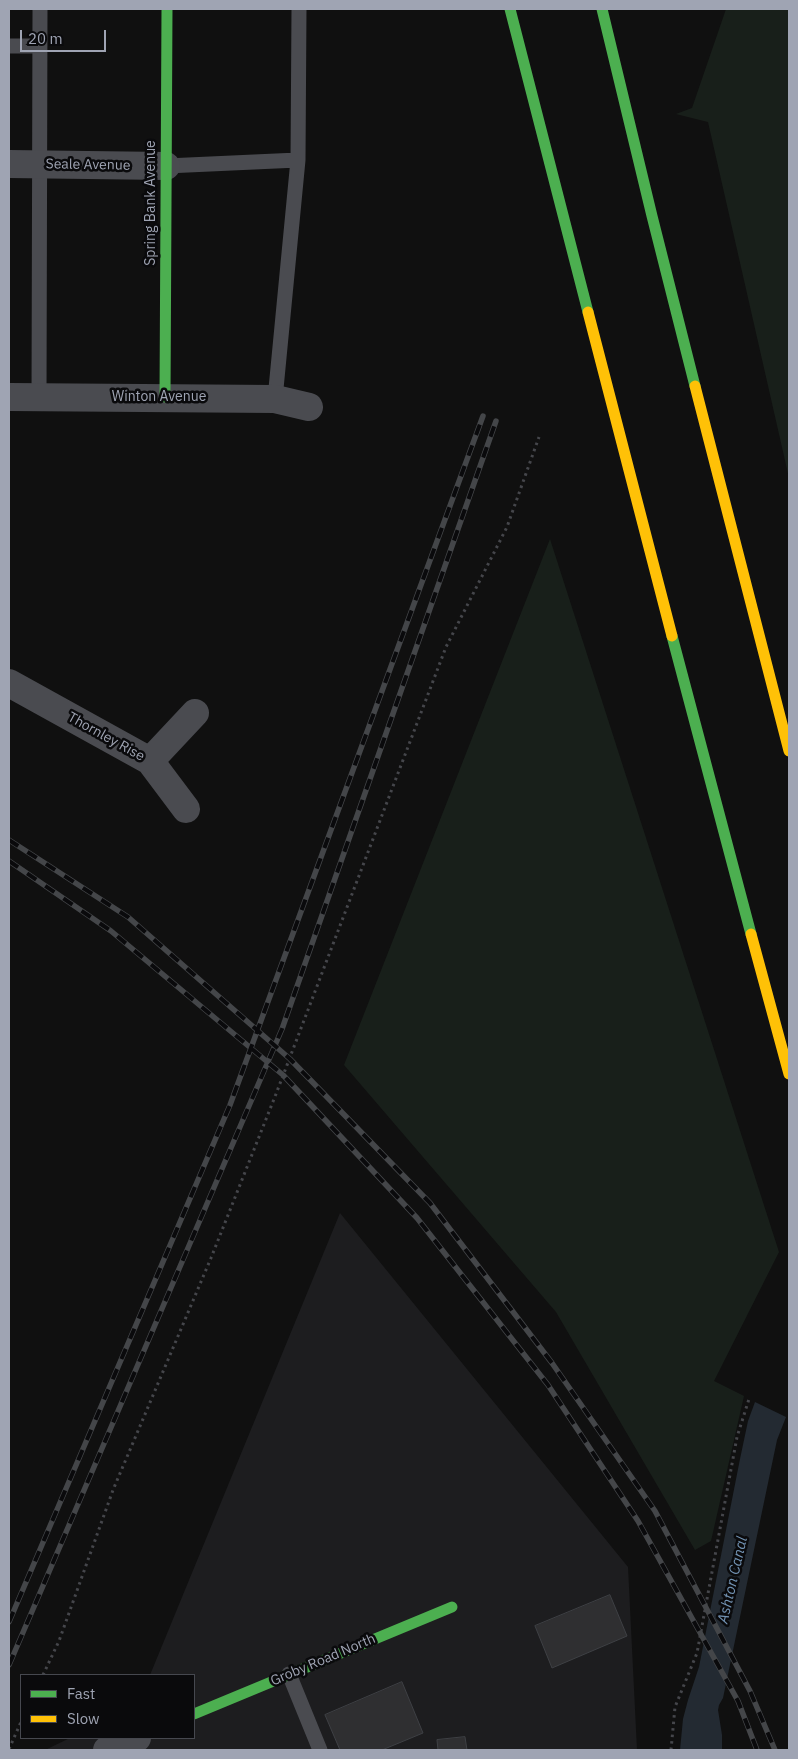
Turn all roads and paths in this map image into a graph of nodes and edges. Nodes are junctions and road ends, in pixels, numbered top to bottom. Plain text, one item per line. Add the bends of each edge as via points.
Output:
1 (40, 9) edge
2 (167, 9) edge
3 (299, 9) edge
4 (510, 9) edge
5 (602, 9) edge
6 (9, 46) edge
7 (40, 46) junction
8 (298, 160) junction
9 (9, 164) edge
10 (39, 164) junction
11 (166, 166) junction
12 (9, 397) edge
13 (39, 397) junction
14 (165, 397) junction
15 (275, 399) junction
16 (309, 407) dead end
17 (539, 437) dead end
18 (9, 683) edge
19 (195, 712) dead end
20 (789, 751) edge
21 (150, 761) junction
22 (186, 809) dead end
23 (789, 1074) edge
24 (749, 1399) dead end
25 (452, 1607) dead end
26 (43, 1674) edge
27 (289, 1674) junction
28 (195, 1714) edge
29 (20, 1724) edge
30 (134, 1739) edge
31 (9, 1749) edge
32 (107, 1750) edge
33 (320, 1750) edge
34 (671, 1750) edge

1 - 7 lane
2 - 11 main road, Spring Bank Avenue
3 - 8 lane
4 - 23 main road
5 - 20 main road
6 - 7 lane
7 - 10 lane
8 - 11 lane
8 - 15 lane
9 - 10 street, Seale Avenue
10 - 11 street, Seale Avenue
10 - 13 lane
11 - 14 main road, Spring Bank Avenue
12 - 13 street, Winton Avenue
13 - 14 street, Winton Avenue
14 - 15 street, Winton Avenue
15 - 16 street, Winton Avenue
17 - 26 path via 507,527 446,647 276,1094 113,1490 59,1641
18 - 21 street, Thornley Rise
19 - 21 street
21 - 22 street, Thornley Rise
24 - 34 path via 737,1437 696,1653 675,1707
25 - 27 main road, Groby Road North
27 - 28 main road, Groby Road North
27 - 33 lane
29 - 31 path
30 - 32 street

